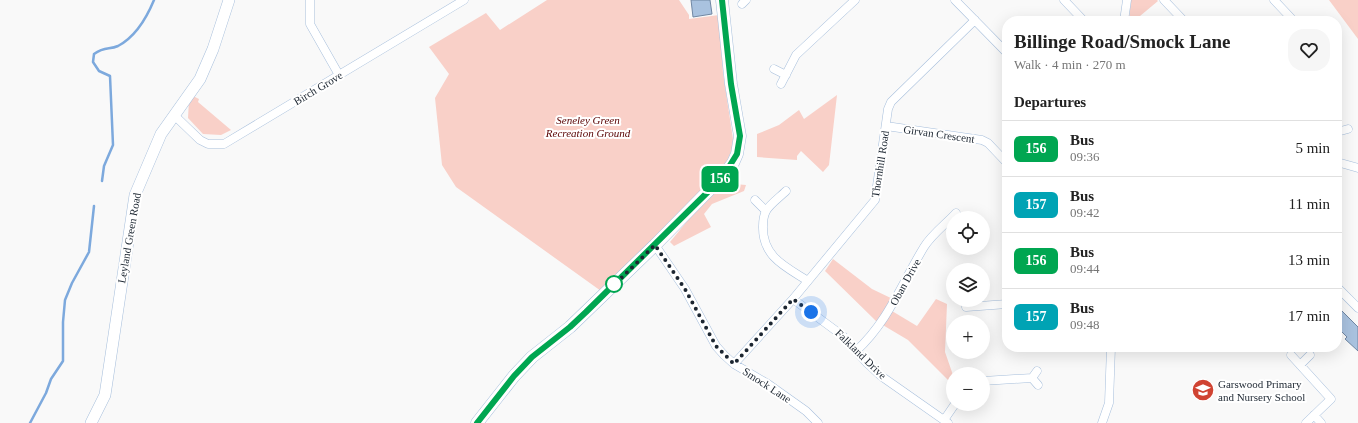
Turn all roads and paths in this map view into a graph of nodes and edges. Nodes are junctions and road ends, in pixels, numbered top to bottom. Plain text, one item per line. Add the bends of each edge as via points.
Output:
1 (230, 0) edge
2 (310, 0) edge
3 (464, 0) edge
4 (722, 0) edge
5 (855, 0) edge
6 (955, 0) edge
7 (1064, 0) edge
8 (1127, 0) edge
9 (1164, 0) edge
10 (1274, 0) edge
11 (1286, 15) dead end
12 (1079, 16) edge
13 (1125, 16) edge
14 (1179, 16) edge
15 (975, 20) junction
16 (1002, 48) edge
17 (774, 69) dead end
18 (339, 75) junction
19 (786, 75) junction
20 (781, 84) dead end
21 (174, 115) junction
22 (886, 126) junction
23 (1002, 158) edge
24 (1342, 163) edge
25 (1358, 168) edge
26 (786, 191) dead end
27 (755, 200) dead end
28 (766, 211) junction
29 (946, 223) edge
30 (655, 245) junction
31 (808, 281) junction
32 (1342, 292) edge
33 (793, 299) junction
34 (990, 303) edge
35 (1002, 304) edge
36 (1358, 308) edge
37 (856, 351) junction
38 (1110, 352) edge
39 (1291, 355) dead end
40 (1310, 355) dead end
41 (734, 364) junction
42 (1300, 365) junction
43 (990, 380) edge
44 (1038, 385) dead end
45 (952, 411) edge
46 (1314, 416) junction
47 (946, 422) edge
48 (91, 423) edge
49 (478, 423) edge
50 (818, 423) edge
51 (1102, 423) edge
52 (1306, 423) edge
53 (1321, 423) edge

1 - 21 street, Leyland Green Road via 200,80
2 - 18 street via 310,24
3 - 18 street, Birch Grove
4 - 30 main road via 731,84 740,136 738,149 722,178
5 - 19 street via 796,55
6 - 15 street
7 - 12 street
8 - 13 street
9 - 14 street
10 - 11 street
15 - 16 street
15 - 22 street, Thornhill Road via 891,102
17 - 19 street
18 - 21 street, Birch Grove via 224,144 208,144 200,140
19 - 20 street
21 - 48 street, Leyland Green Road via 161,134 135,195 105,395
22 - 23 street, Girvan Crescent via 982,140
22 - 31 street, Thornhill Road via 875,200
24 - 25 street
26 - 28 street
27 - 28 street
28 - 31 street via 763,233 768,249 773,257
29 - 37 street, Oban Drive via 925,245 882,322
30 - 41 street, Smock Lane via 685,289 716,346
30 - 49 main road via 570,327 532,357
31 - 33 street, Thornhill Road
32 - 36 street
33 - 37 street, Falkland Drive via 843,336
33 - 41 street, Thornhill Road
34 - 35 street
37 - 47 street, Falkland Drive via 881,376
38 - 51 street via 1109,403
39 - 42 street
40 - 42 street
41 - 50 street, Smock Lane via 768,384 806,411
42 - 46 street via 1331,399
43 - 44 street via 1035,374
45 - 47 street
46 - 52 street
46 - 53 street

